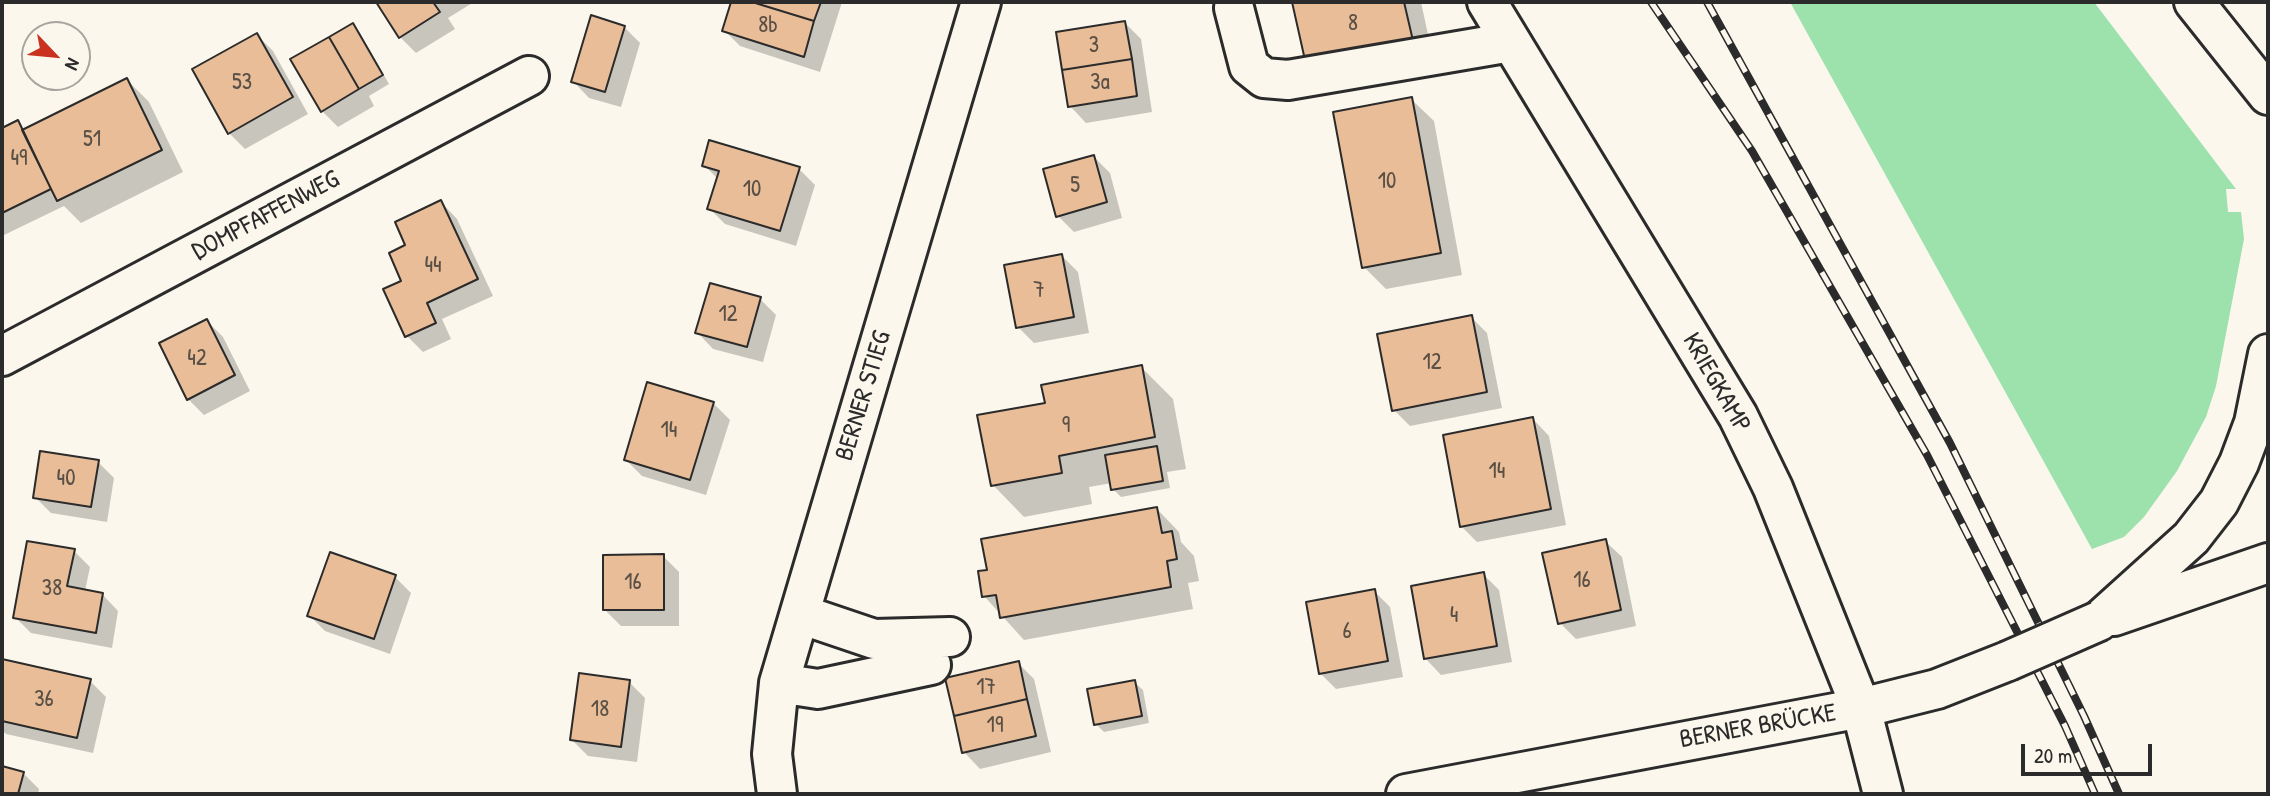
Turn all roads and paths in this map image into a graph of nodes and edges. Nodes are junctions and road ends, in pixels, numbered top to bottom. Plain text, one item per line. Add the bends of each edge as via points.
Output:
1 (981, 2) edge
2 (1487, 2) edge
3 (2194, 2) edge
4 (1234, 8) dead end
5 (1511, 42) junction
6 (529, 76) dead end
7 (2268, 95) edge
8 (2268, 354) edge
9 (2, 356) edge
10 (2268, 563) edge
11 (800, 614) junction
12 (2099, 621) junction
13 (779, 683) junction
14 (1861, 708) junction
15 (776, 794) edge
16 (1406, 794) edge
17 (1883, 794) edge

1 - 11 street, BERNER STIEG
2 - 5 street, KRIEGKAMP
3 - 7 street
4 - 5 street via 1249,66 1264,78 1288,80
5 - 14 street, KRIEGKAMP via 1738,416 1773,488
6 - 9 street, DOMPFAFFENWEG
8 - 12 street, BERNER BRÜCKE via 2254,423 2219,502 2191,538
10 - 12 street, BERNER BRÜCKE
11 - 13 street, BERNER STIEG
11 - 13 street via 874,639 940,651 818,689
12 - 14 street, BERNER BRÜCKE, bridge via 1937,689
13 - 15 street, BERNER STIEG via 772,754
14 - 16 street, BERNER BRÜCKE
14 - 17 street, KRIEGKAMP

